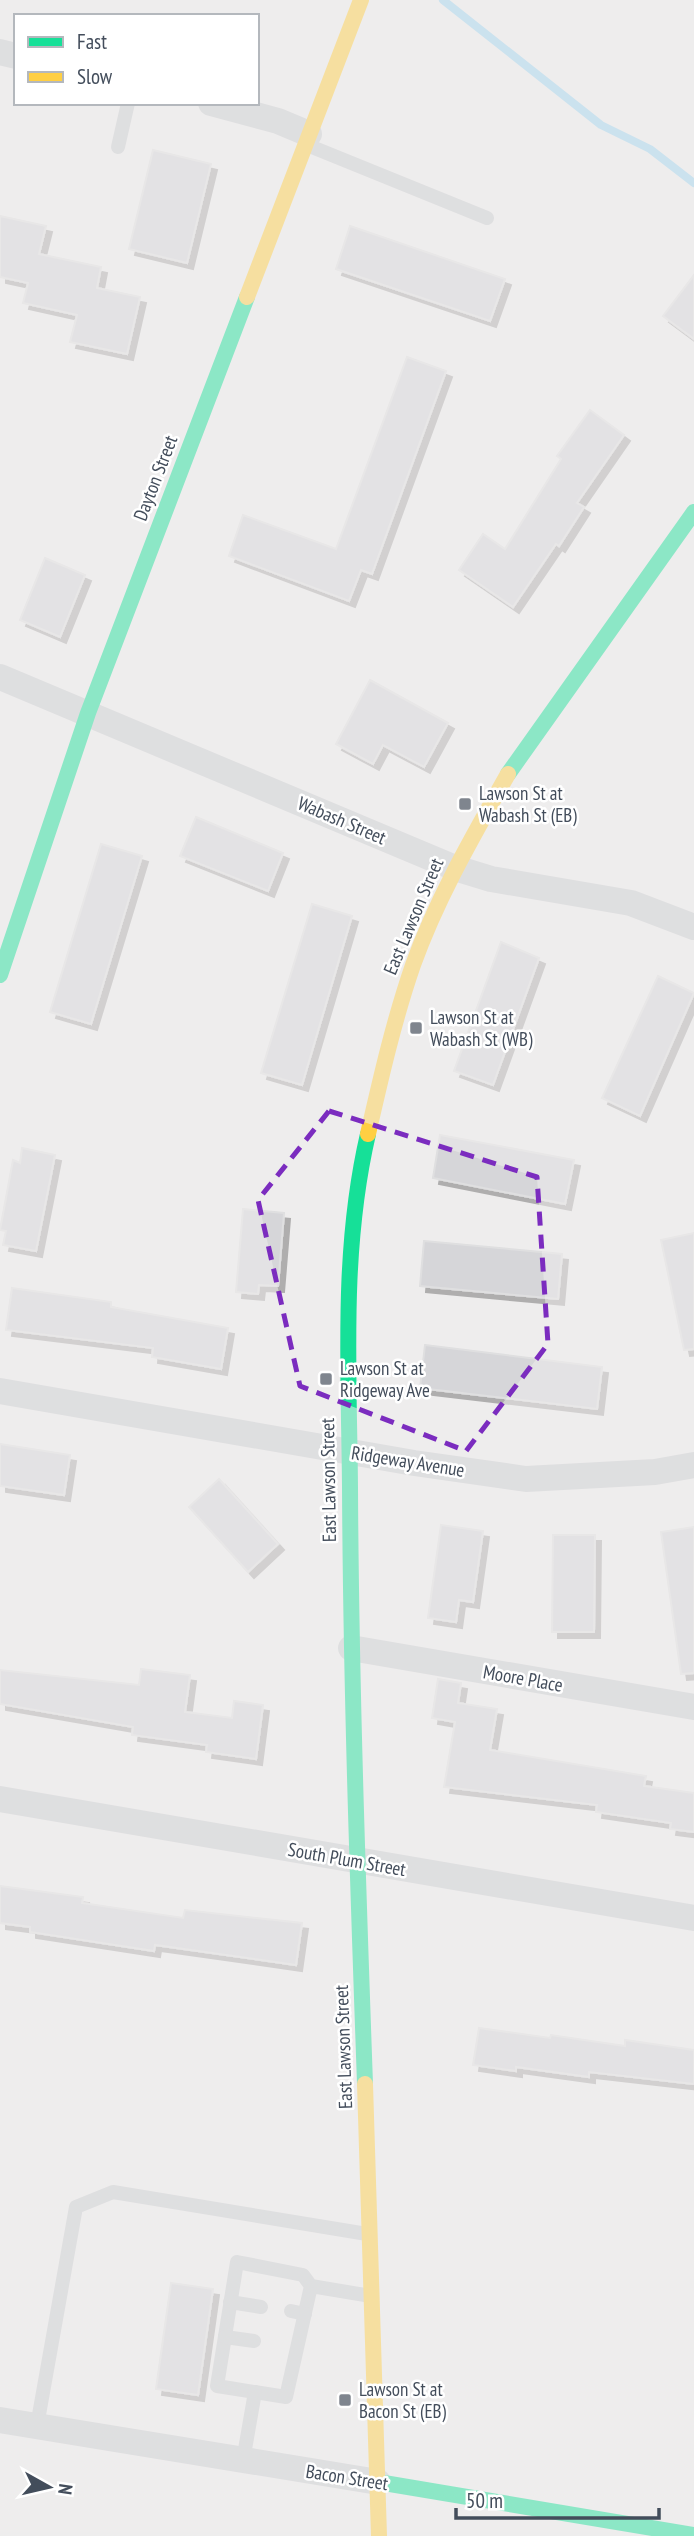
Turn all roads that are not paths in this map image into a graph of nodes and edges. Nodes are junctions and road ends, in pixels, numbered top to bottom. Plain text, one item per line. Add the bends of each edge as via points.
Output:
1 (361, 0) edge
2 (128, 105) edge
3 (218, 105) edge
4 (307, 139) junction
5 (118, 147) dead end
6 (487, 218) dead end
7 (694, 512) edge
8 (0, 677) edge
9 (88, 713) junction
10 (455, 868) junction
11 (694, 928) edge
12 (0, 975) edge
13 (0, 1391) edge
14 (348, 1452) junction
15 (694, 1465) edge
16 (351, 1648) junction
17 (694, 1707) edge
18 (0, 1799) edge
19 (358, 1861) junction
20 (694, 1918) edge
21 (370, 2234) junction
22 (311, 2286) junction
23 (372, 2296) junction
24 (230, 2302) junction
25 (261, 2307) dead end
26 (225, 2337) junction
27 (254, 2342) dead end
28 (255, 2392) junction
29 (0, 2420) edge
30 (37, 2426) junction
31 (243, 2461) junction
32 (378, 2482) junction
33 (694, 2535) edge
34 (379, 2536) edge

1 - 4 street, Dayton Street
2 - 5 lane
3 - 4 street via 278,121
4 - 6 lane
4 - 9 street, Dayton Street
7 - 10 street, East Lawson Street via 516,761
8 - 9 street, Wabash Street
9 - 10 street, Wabash Street
9 - 12 street, Dayton Street
10 - 11 street, Wabash Street via 491,879 631,903
10 - 14 street, East Lawson Street via 414,962 390,1036 356,1185 348,1276
13 - 14 street, Ridgeway Avenue
14 - 15 street, Ridgeway Avenue via 526,1479 655,1472
14 - 16 street, East Lawson Street
16 - 17 street, Moore Place
16 - 19 street, East Lawson Street
18 - 19 street, South Plum Street
19 - 20 street, South Plum Street
19 - 21 street, East Lawson Street
21 - 23 street, East Lawson Street
21 - 30 lane via 113,2192 76,2207
22 - 23 lane
22 - 24 lane via 303,2275 237,2262
22 - 28 lane via 298,2312 286,2397
23 - 32 street, East Lawson Street
24 - 25 lane
24 - 26 lane
26 - 27 lane
26 - 28 lane via 217,2386
28 - 31 lane
29 - 30 street, Bacon Street
30 - 31 street, Bacon Street
31 - 32 street, Bacon Street
32 - 33 street, Bacon Street
32 - 34 street, East Lawson Street

